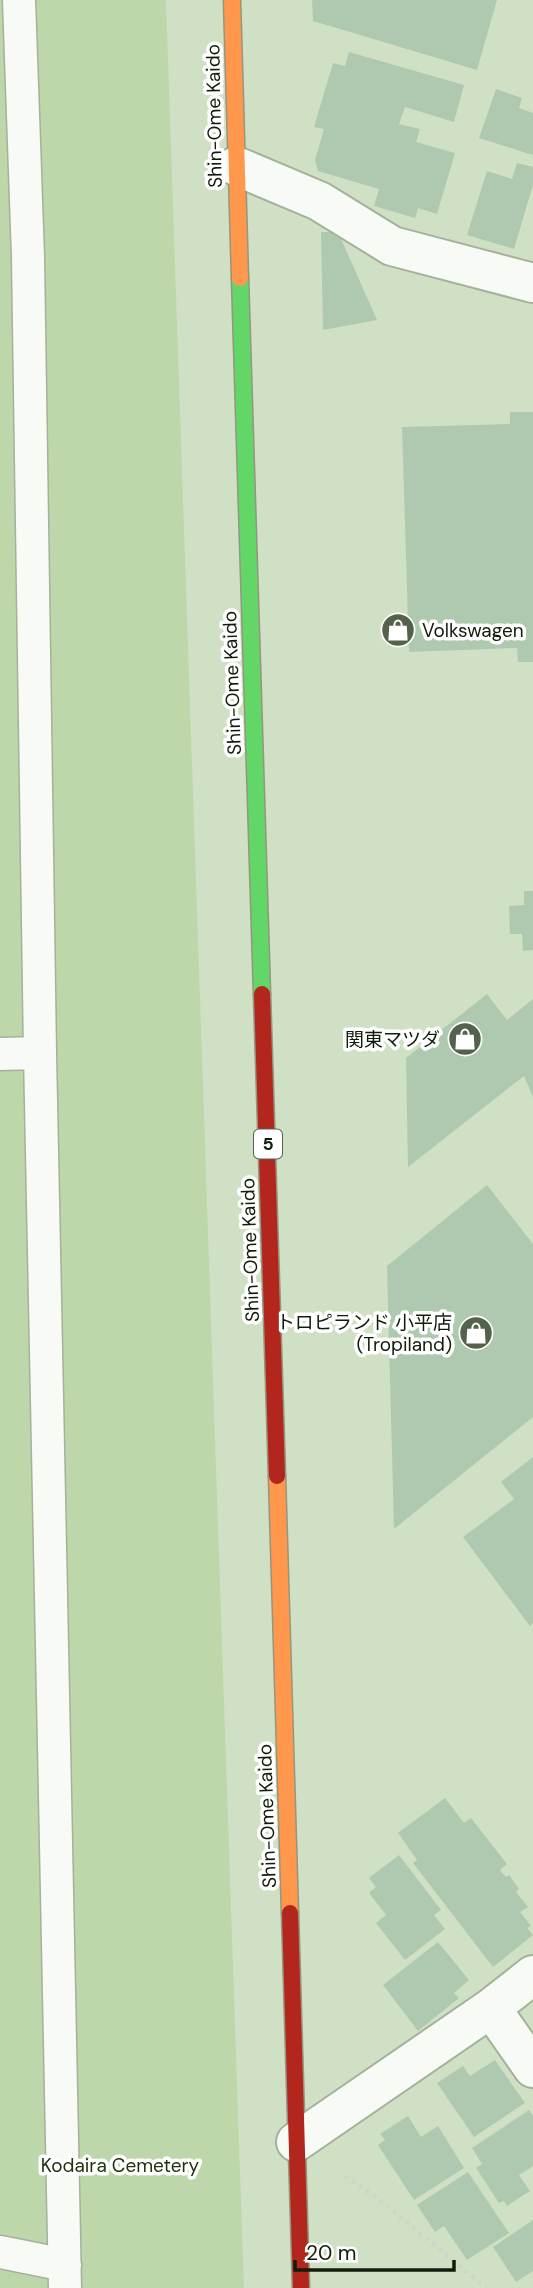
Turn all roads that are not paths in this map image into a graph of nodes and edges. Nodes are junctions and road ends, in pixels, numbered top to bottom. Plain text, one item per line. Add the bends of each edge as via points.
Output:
1 (19, 0) edge
2 (232, 0) edge
3 (236, 166) junction
4 (533, 284) edge
5 (40, 1052) junction
6 (0, 1054) edge
7 (533, 1975) edge
8 (491, 2008) junction
9 (533, 2068) edge
10 (296, 2142) junction
11 (0, 2252) edge
12 (65, 2276) edge
13 (301, 2288) edge

1 - 5 lane via 28,257
2 - 3 main road, Shin-Ome Kaido / 5
3 - 4 street via 319,201 392,246
3 - 10 main road, Shin-Ome Kaido / 5
5 - 6 lane
5 - 12 lane
7 - 8 street
8 - 9 street
8 - 10 street
10 - 13 main road, Shin-Ome Kaido / 5
11 - 12 lane

